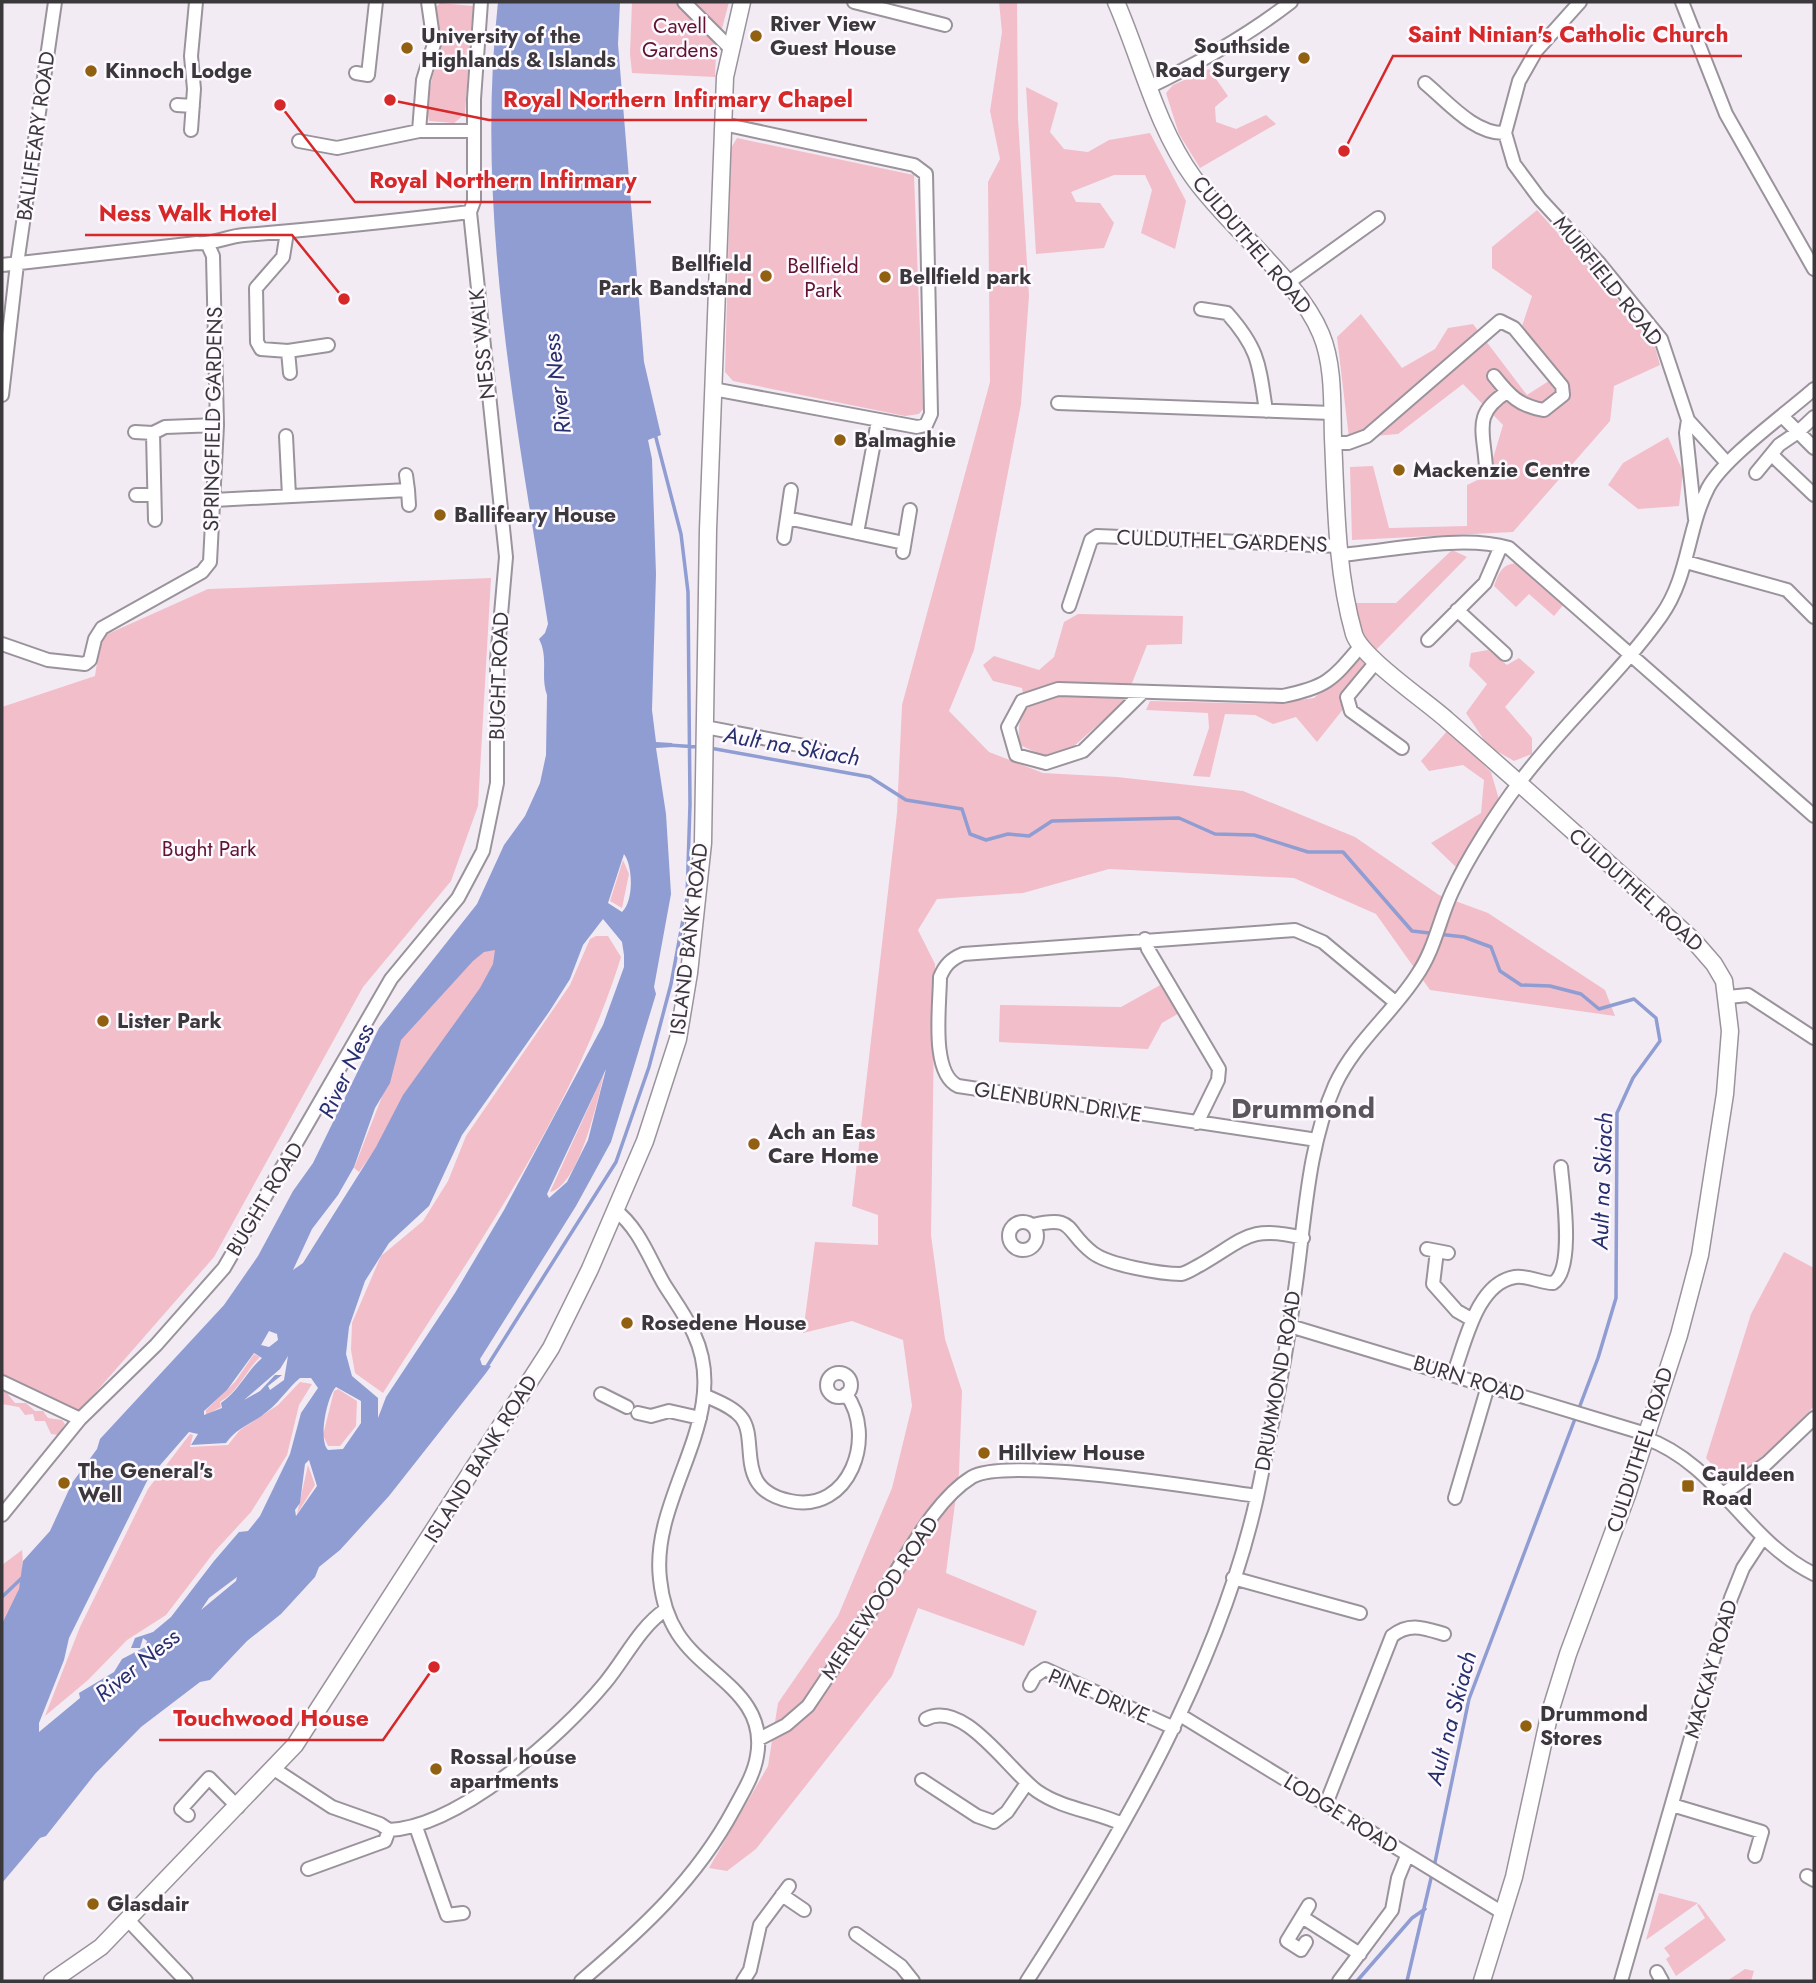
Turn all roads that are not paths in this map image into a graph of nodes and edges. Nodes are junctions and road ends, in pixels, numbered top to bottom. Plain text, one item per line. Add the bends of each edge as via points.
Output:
1 (55, 2) edge
2 (197, 2) edge
3 (376, 2) edge
4 (428, 2) edge
5 (481, 2) edge
6 (684, 2) edge
7 (742, 2) edge
8 (854, 2) edge
9 (1116, 2) edge
10 (1291, 2) edge
11 (1580, 2) edge
12 (1682, 2) edge
13 (893, 7) edge
14 (945, 25) dead end
15 (730, 48) junction
16 (356, 73) dead end
17 (1424, 83) dead end
18 (1149, 87) junction
19 (177, 104) dead end
20 (192, 106) junction
21 (723, 124) junction
22 (191, 130) dead end
23 (419, 131) junction
24 (474, 131) junction
25 (1505, 133) junction
26 (299, 141) dead end
27 (470, 212) junction
28 (1378, 218) dead end
29 (286, 232) junction
30 (208, 245) junction
31 (17, 264) junction
32 (2, 265) edge
33 (1814, 269) edge
34 (1286, 284) junction
35 (1201, 309) dead end
36 (328, 345) dead end
37 (288, 351) junction
38 (290, 373) dead end
39 (1494, 376) dead end
40 (713, 389) junction
41 (1814, 389) edge
42 (1507, 392) junction
43 (2, 395) edge
44 (1058, 403) dead end
45 (1266, 411) junction
46 (1332, 413) junction
47 (1782, 416) junction
48 (1814, 417) edge
49 (1688, 420) junction
50 (878, 421) junction
51 (217, 425) junction
52 (135, 432) dead end
53 (1798, 432) junction
54 (153, 433) junction
55 (286, 436) dead end
56 (1333, 443) junction
57 (1814, 447) edge
58 (1772, 455) junction
59 (1727, 463) junction
60 (1486, 468) dead end
61 (1756, 473) dead end
62 (406, 475) dead end
63 (408, 490) junction
64 (792, 490) dead end
65 (136, 495) dead end
66 (154, 495) junction
67 (1814, 495) edge
68 (289, 496) junction
69 (214, 500) junction
70 (409, 505) dead end
71 (910, 510) dead end
72 (787, 518) junction
73 (155, 520) dead end
74 (1696, 523) junction
75 (857, 533) junction
76 (784, 538) dead end
77 (1501, 546) junction
78 (1340, 550) junction
79 (506, 557) joint
80 (1686, 562) junction
81 (1069, 606) dead end
82 (1458, 610) junction
83 (1814, 617) edge
84 (1428, 640) dead end
85 (2, 644) edge
86 (1360, 647) junction
87 (1506, 654) dead end
88 (1631, 654) junction
89 (1376, 662) junction
90 (1143, 692) junction
91 (705, 740) junction
92 (816, 748) dead end
93 (1402, 748) dead end
94 (1518, 784) junction
95 (1814, 816) edge
96 (1145, 939) junction
97 (1728, 997) junction
98 (1395, 1002) junction
99 (1814, 1038) edge
100 (1197, 1123) junction
101 (1317, 1140) junction
102 (1562, 1167) dead end
103 (615, 1210) junction
104 (1032, 1225) dead end
105 (1303, 1238) junction
106 (1437, 1251) dead end
107 (1471, 1319) junction
108 (1290, 1326) junction
109 (1453, 1375) junction
110 (2, 1382) edge
111 (1488, 1386) junction
112 (601, 1394) dead end
113 (846, 1394) dead end
114 (704, 1395) junction
115 (700, 1418) junction
116 (1814, 1418) edge
117 (80, 1419) junction
118 (1646, 1436) junction
119 (1723, 1493) junction
120 (1257, 1496) junction
121 (1455, 1498) dead end
122 (2, 1515) edge
123 (1762, 1539) junction
124 (1814, 1574) edge
125 (1233, 1577) junction
126 (665, 1610) junction
127 (1360, 1613) dead end
128 (1437, 1636) dead end
129 (1030, 1685) dead end
130 (1180, 1715) junction
131 (926, 1719) dead end
132 (1174, 1728) junction
133 (759, 1739) junction
134 (274, 1769) junction
135 (921, 1780) dead end
136 (1027, 1783) junction
137 (1326, 1804) junction
138 (1672, 1805) junction
139 (238, 1807) junction
140 (188, 1815) dead end
141 (1122, 1824) junction
142 (416, 1827) junction
143 (389, 1830) junction
144 (1407, 1856) junction
145 (1755, 1856) dead end
146 (308, 1869) dead end
147 (1309, 1905) dead end
148 (804, 1910) dead end
149 (463, 1913) dead end
150 (1503, 1913) junction
151 (1302, 1917) junction
152 (128, 1920) junction
153 (1306, 1941) dead end
154 (856, 1952) dead end
155 (1360, 1954) junction
156 (57, 1978) edge
157 (186, 1981) edge
158 (581, 1981) edge
159 (743, 1981) edge
160 (913, 1981) edge
161 (1027, 1981) edge
162 (1339, 1981) edge
163 (1482, 1981) edge
164 (1621, 1981) edge

1 - 31 street, BALLIFEARY ROAD
2 - 20 street
3 - 16 street via 368,75
4 - 23 street via 434,44 423,80
5 - 24 street, NESS WALK
6 - 15 street
7 - 15 main road, ISLAND BANK ROAD
8 - 13 street
9 - 18 main road, CULDUTHEL ROAD
10 - 18 street via 1246,35
11 - 25 street via 1536,51 1518,81
12 - 33 street via 1726,114
13 - 14 street
15 - 21 main road, ISLAND BANK ROAD
17 - 25 street via 1479,128
18 - 34 main road, CULDUTHEL ROAD via 1191,174
19 - 20 street
20 - 22 street
21 - 40 main road, ISLAND BANK ROAD
21 - 50 street via 914,165 926,174 931,414 926,425 917,427
23 - 24 street
23 - 26 street via 337,148
24 - 27 street, NESS WALK
25 - 49 street, MUIRFIELD ROAD via 1514,164 1533,190 1661,339
27 - 29 street
27 - 79 street, NESS WALK
28 - 34 street
29 - 30 street via 233,236
29 - 37 street via 284,257 256,288 257,342 261,349
30 - 31 street
30 - 51 street, SPRINGFIELD GARDENS via 213,256
31 - 32 street
31 - 43 street, BALLIFEARY ROAD
34 - 46 main road, CULDUTHEL ROAD via 1312,315 1322,337
35 - 45 street via 1227,313 1246,334 1258,355
36 - 37 street
37 - 38 street
39 - 42 street
40 - 50 street
40 - 91 main road, ISLAND BANK ROAD
41 - 47 street
42 - 56 street via 1521,405 1544,410 1563,395 1562,386 1514,328 1500,321 1367,436
42 - 60 street via 1484,411
44 - 45 street
45 - 46 street
46 - 56 main road, CULDUTHEL ROAD
47 - 53 street
47 - 59 street
48 - 53 street
49 - 59 street
49 - 74 street, MUIRFIELD ROAD
50 - 75 street
51 - 54 street via 165,426
51 - 69 street, SPRINGFIELD GARDENS
52 - 54 street
53 - 57 street
53 - 58 street
54 - 66 street
55 - 68 street
56 - 78 main road, CULDUTHEL ROAD
58 - 61 street
58 - 67 street
59 - 74 street via 1709,487
62 - 63 street
63 - 68 street
63 - 70 street
64 - 72 street
65 - 66 street
66 - 73 street
68 - 69 street
69 - 85 street, SPRINGFIELD GARDENS via 206,568 111,621 97,634 85,664 48,660
71 - 75 street via 904,547
72 - 75 street
72 - 76 street
74 - 80 street, MUIRFIELD ROAD
77 - 78 street
77 - 82 street via 1485,583
77 - 88 street via 1518,554
78 - 81 street, CULDUTHEL GARDENS via 1097,536 1091,540
78 - 86 main road, CULDUTHEL ROAD via 1352,626
79 - 117 street, BUGHT ROAD via 497,660 497,783 490,827 470,878 391,979 224,1268 156,1345
80 - 83 street via 1787,590
80 - 88 street, MUIRFIELD ROAD via 1671,601
82 - 84 street
82 - 87 street
86 - 89 main road, CULDUTHEL ROAD
86 - 90 street via 1334,677 1305,692 1283,696
88 - 94 street, MUIRFIELD ROAD
88 - 95 street
89 - 93 street via 1347,696 1350,711
89 - 94 main road, CULDUTHEL ROAD
90 - 90 street via 1083,751 1046,763 1016,755 1008,727 1022,701 1058,689
91 - 92 street
91 - 103 main road, ISLAND BANK ROAD via 703,843 678,1038 645,1140
94 - 97 main road, CULDUTHEL ROAD via 1694,940 1720,972
94 - 98 street, DRUMMOND ROAD via 1452,891 1435,943 1416,978
96 - 98 street, GLENBURN DRIVE via 1295,930 1323,942
96 - 100 street via 1219,1069
96 - 100 street, GLENBURN DRIVE via 953,958 940,977 940,1065 949,1082 958,1086
97 - 99 street via 1748,995
97 - 118 main road, CULDUTHEL ROAD via 1728,1073 1700,1255
98 - 101 street, DRUMMOND ROAD via 1345,1065
100 - 101 street, GLENBURN DRIVE
101 - 105 street, DRUMMOND ROAD
102 - 107 street via 1566,1253 1560,1277 1553,1283 1509,1279 1483,1301
103 - 114 street via 632,1224 695,1334
103 - 134 main road, ISLAND BANK ROAD via 551,1348 338,1681
104 - 105 street via 1056,1219 1094,1255 1134,1268 1184,1274 1259,1232
105 - 108 street, DRUMMOND ROAD
106 - 107 street via 1433,1284 1457,1311
107 - 109 street
108 - 109 street, BURN ROAD
108 - 120 street, DRUMMOND ROAD
109 - 111 street, BURN ROAD
110 - 117 street
111 - 118 street, BURN ROAD
111 - 121 street
112 - 115 street via 651,1416 669,1411
113 - 114 street via 856,1410 855,1465 837,1491 807,1503 789,1501 764,1487 749,1463 747,1430 741,1417
114 - 115 street
115 - 126 street via 663,1525 659,1577
116 - 119 street via 1767,1463
117 - 122 street, BUGHT ROAD
118 - 119 street via 1690,1462
118 - 150 main road, CULDUTHEL ROAD via 1568,1654
119 - 123 street
120 - 125 street, DRUMMOND ROAD
120 - 133 street, MERLEWOOD ROAD via 1018,1469 974,1476 916,1538 808,1706
123 - 124 street
123 - 138 street, MACKAY ROAD via 1743,1567 1731,1598
125 - 127 street
125 - 130 street, DRUMMOND ROAD
126 - 133 street via 679,1636 735,1688 750,1710
126 - 142 street via 644,1628 622,1662 564,1726 510,1773
128 - 137 street via 1412,1626 1392,1636
129 - 132 street, PINE DRIVE via 1045,1669
130 - 132 street, DRUMMOND ROAD
130 - 137 street, LODGE ROAD
131 - 136 street via 945,1713 964,1721
132 - 141 street, DRUMMOND ROAD
133 - 158 street via 751,1777 708,1855 639,1932
134 - 139 main road, ISLAND BANK ROAD
134 - 143 street via 332,1807
135 - 136 street via 994,1822
136 - 141 street via 1063,1805
137 - 144 street, LODGE ROAD
138 - 145 street via 1762,1832
138 - 164 street, MACKAY ROAD
139 - 140 street via 209,1778 181,1808
139 - 152 main road, ISLAND BANK ROAD
141 - 161 street, DRUMMOND ROAD
142 - 143 street
142 - 149 street via 447,1914
143 - 146 street via 385,1840
144 - 150 street, LODGE ROAD
144 - 155 street via 1392,1909
147 - 151 street
148 - 159 street via 786,1890 760,1925 750,1970
150 - 163 main road, CULDUTHEL ROAD
151 - 153 street via 1287,1941 1301,1950
151 - 155 street
152 - 156 main road, ISLAND BANK ROAD via 101,1947
152 - 157 street
154 - 160 street via 861,1937 901,1966
155 - 162 street

